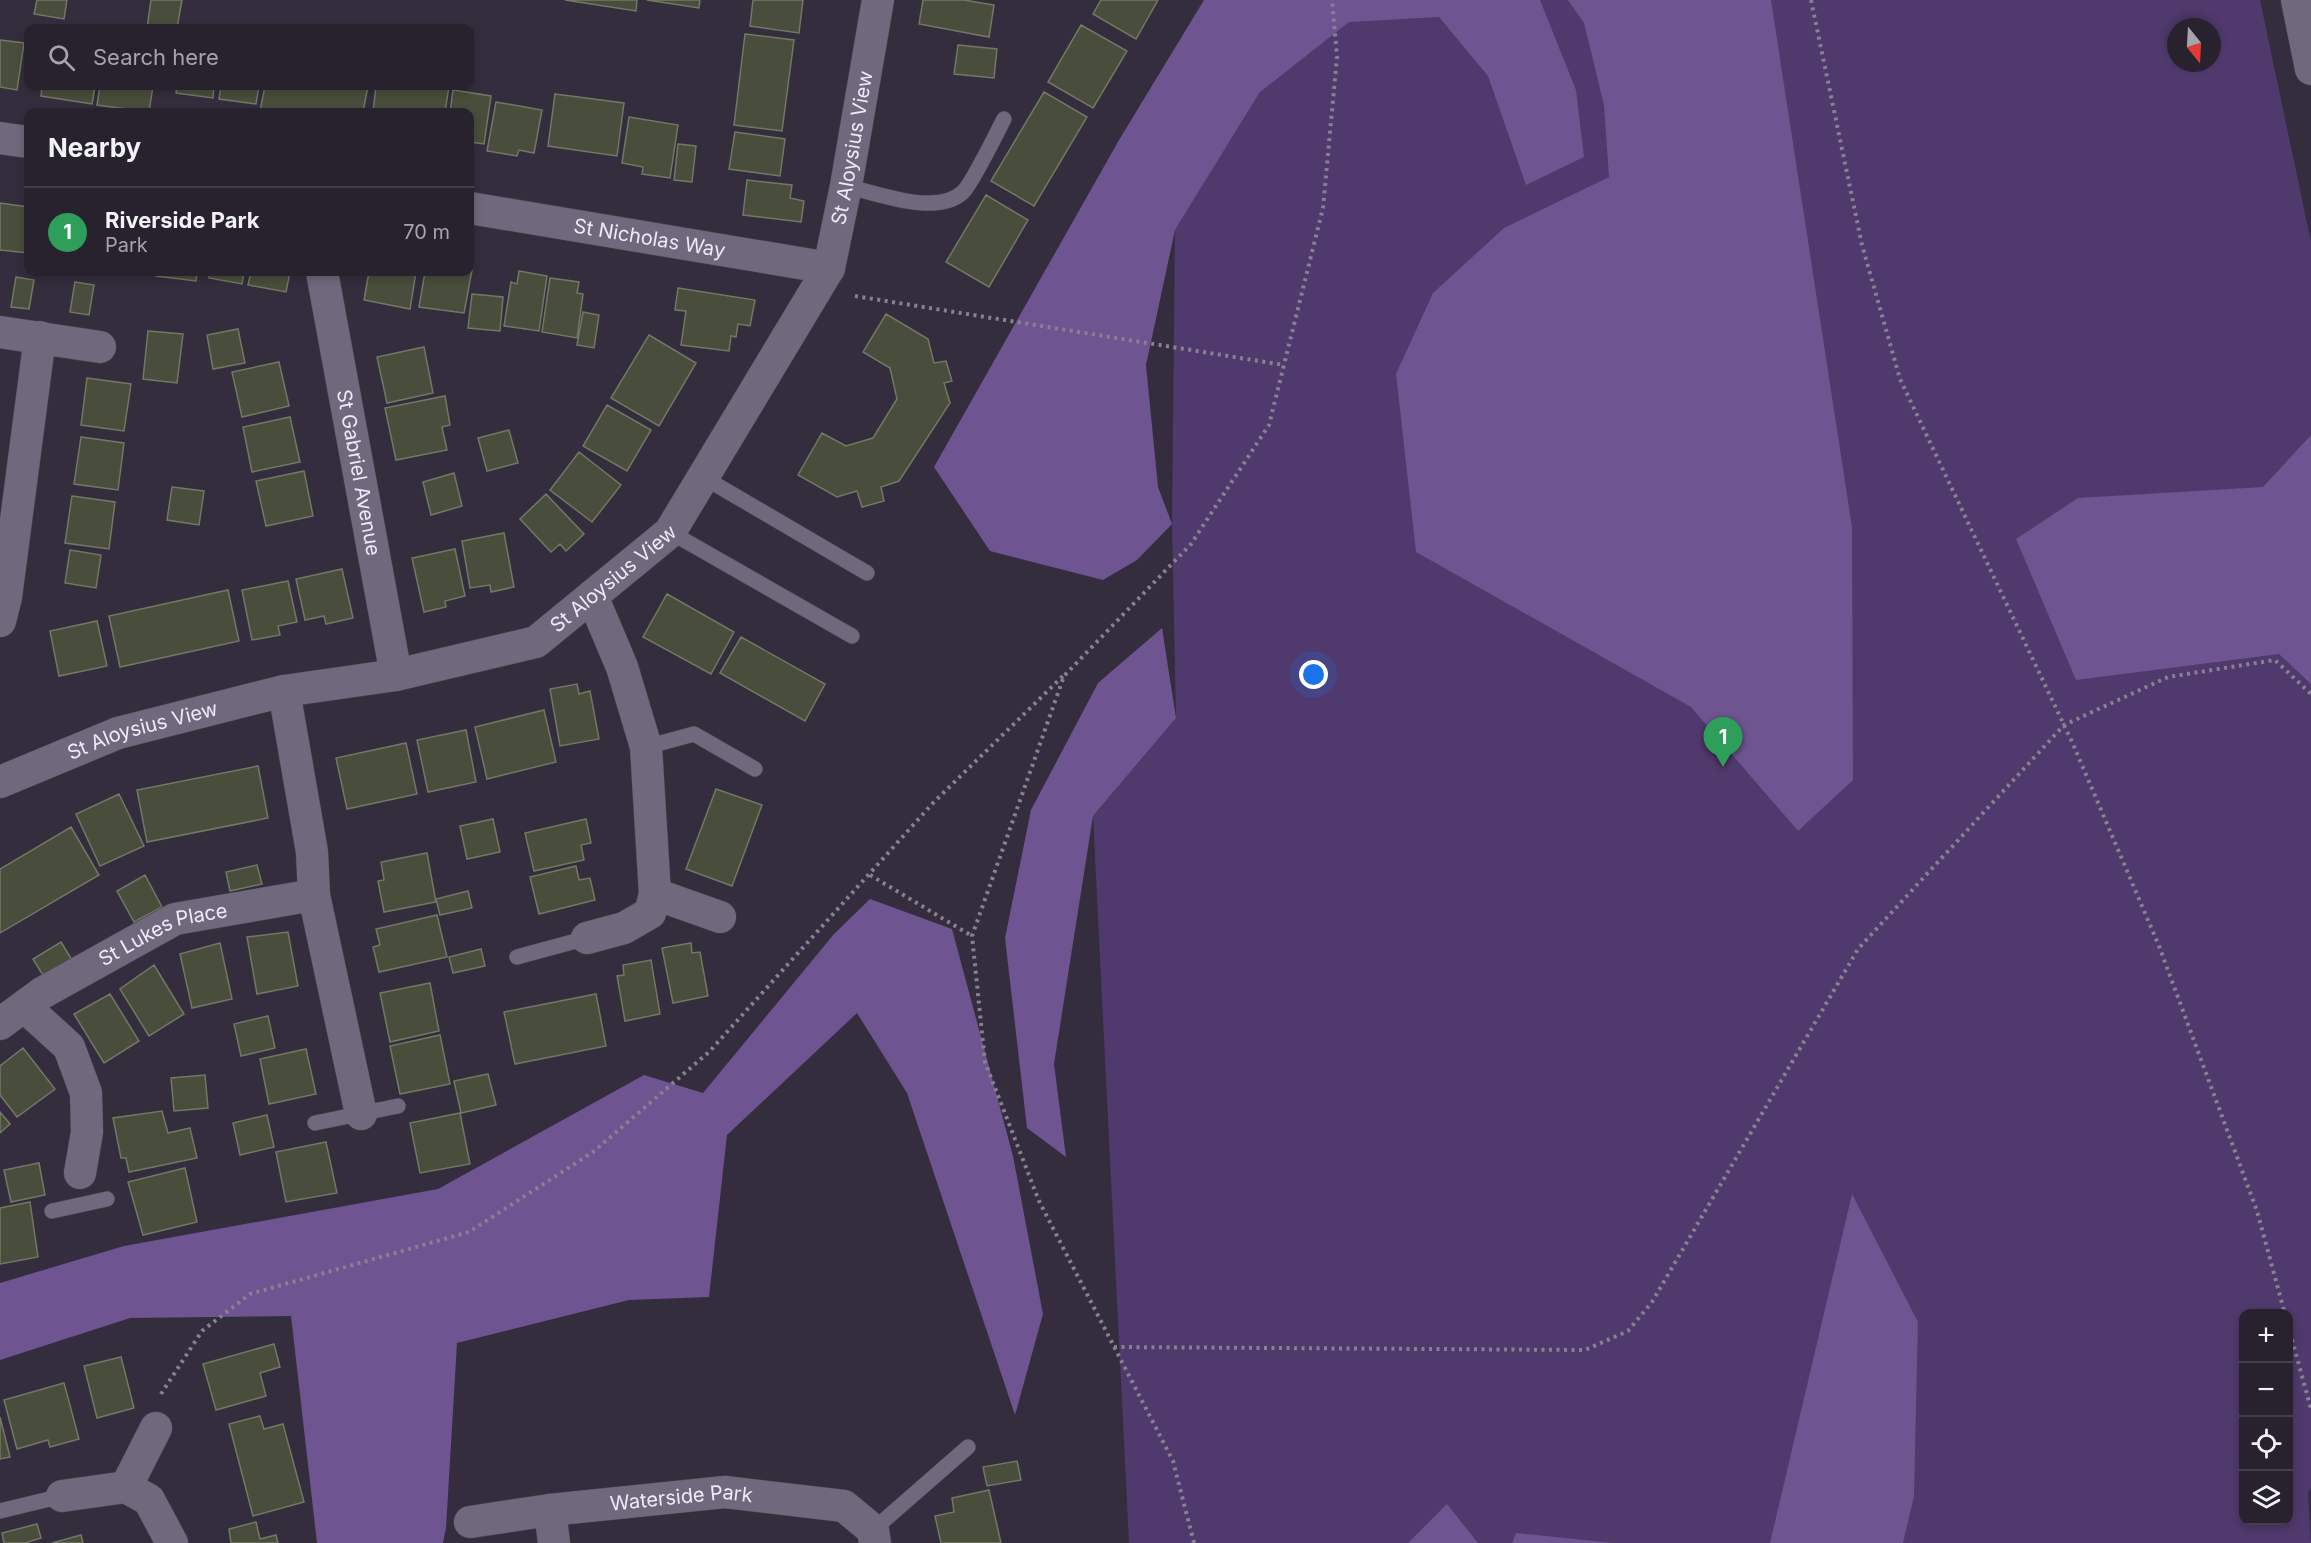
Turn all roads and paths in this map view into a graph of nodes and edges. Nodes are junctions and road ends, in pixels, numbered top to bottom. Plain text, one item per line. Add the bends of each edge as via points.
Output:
1 (878, 0) edge
2 (1332, 0) edge
3 (1811, 0) edge
4 (2297, 0) edge
5 (2311, 69) edge
6 (1004, 119) dead end
7 (0, 138) edge
8 (24, 141) edge
9 (846, 186) junction
10 (474, 209) edge
11 (323, 276) edge
12 (823, 279) junction
13 (0, 332) edge
14 (40, 337) junction
15 (100, 347) dead end
16 (1284, 364) junction
17 (703, 477) junction
18 (670, 532) junction
19 (867, 573) dead end
20 (592, 596) junction
21 (0, 621) edge
22 (852, 636) dead end
23 (396, 675) junction
24 (1064, 676) junction
25 (284, 691) junction
26 (2311, 694) edge
27 (2064, 725) junction
28 (646, 747) junction
29 (755, 769) dead end
30 (0, 782) edge
31 (870, 875) junction
32 (655, 894) junction
33 (314, 895) junction
34 (720, 917) dead end
35 (972, 936) junction
36 (587, 938) joint
37 (517, 957) dead end
38 (7, 1018) edge
39 (398, 1106) dead end
40 (361, 1114) junction
41 (315, 1123) dead end
42 (79, 1189) junction
43 (107, 1199) dead end
44 (52, 1211) dead end
45 (2284, 1309) edge
46 (2293, 1340) edge
47 (1114, 1347) junction
48 (2311, 1408) edge
49 (156, 1428) joint
50 (968, 1447) dead end
51 (126, 1487) junction
52 (62, 1496) joint
53 (550, 1510) junction
54 (0, 1511) edge
55 (470, 1522) dead end
56 (874, 1537) edge
57 (172, 1543) edge
58 (554, 1543) edge
59 (1194, 1543) edge

1 - 9 street, St Aloysius View
2 - 16 path via 1337,57 1323,208
3 - 27 path via 1862,245 1900,379
4 - 5 street
6 - 9 lane via 963,192 936,204
7 - 8 street
9 - 12 street, St Aloysius View
10 - 12 street, St Nicholas Way
11 - 23 street, St Gabriel Avenue
12 - 16 path
12 - 17 street, St Aloysius View
13 - 14 street
14 - 15 street
14 - 21 street
16 - 24 path via 1269,425 1191,544
17 - 18 street, St Aloysius View
17 - 19 lane
18 - 20 street, St Aloysius View
18 - 22 lane
20 - 23 street, St Aloysius View via 536,642
20 - 28 street via 622,667
23 - 25 street, St Aloysius View
24 - 31 path via 933,803
24 - 35 path
25 - 30 street, St Aloysius View via 118,733
25 - 33 street via 312,852
26 - 27 path via 2275,660 2168,677
27 - 45 path via 2159,946 2257,1211
27 - 47 path via 1858,949 1652,1302 1628,1331 1585,1350
28 - 29 lane via 694,734
28 - 32 street
31 - 35 path
31 - 49 path via 709,1052 593,1152 469,1232 250,1294 202,1331 153,1408
32 - 34 street
32 - 36 street via 650,913 624,928
33 - 38 street, St Lukes Place via 175,919 42,993
33 - 40 street
35 - 47 path via 984,1062 1039,1201
36 - 37 lane
38 - 42 street, St Lukes Place via 69,1047 86,1094 87,1132
39 - 40 lane
40 - 41 lane
42 - 43 lane
42 - 44 lane
46 - 48 path
47 - 59 path via 1173,1461
49 - 51 street
50 - 56 lane
51 - 52 street
51 - 57 street via 149,1500
52 - 54 lane
53 - 55 street, Waterside Park
53 - 56 street, Waterside Park via 725,1492 844,1506
53 - 58 street

